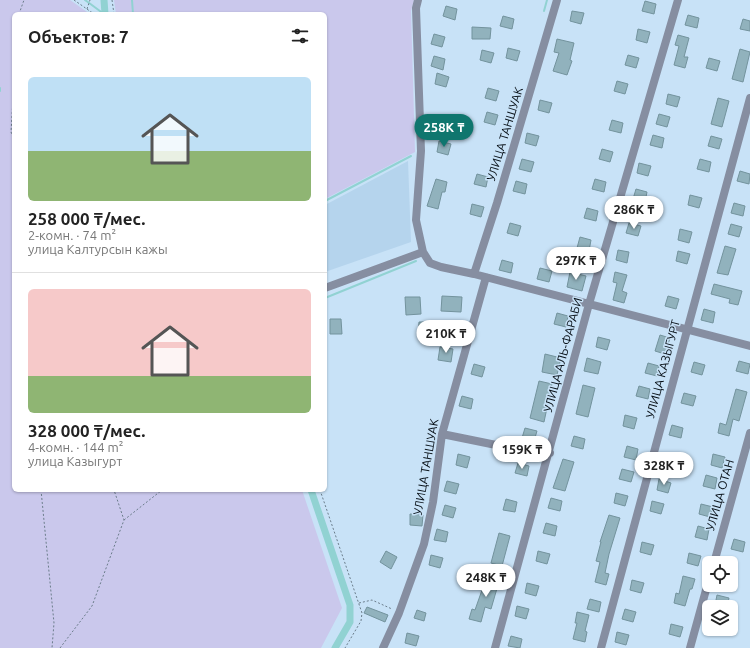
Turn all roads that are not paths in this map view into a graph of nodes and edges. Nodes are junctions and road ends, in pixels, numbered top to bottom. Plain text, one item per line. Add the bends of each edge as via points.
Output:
1 (418, 0) edge
2 (557, 0) edge
3 (678, 0) edge
4 (750, 98) edge
5 (423, 252) junction
6 (474, 274) junction
7 (486, 277) junction
8 (327, 287) edge
9 (589, 304) junction
10 (686, 329) junction
11 (750, 346) edge
12 (442, 434) junction
13 (750, 434) edge
14 (550, 453) junction
15 (716, 556) edge
16 (705, 592) edge
17 (383, 648) edge
18 (495, 648) edge
19 (601, 648) edge
20 (690, 648) edge

1 - 5 street via 416,8 421,152 416,220
2 - 6 street, УЛИЦА ТАНШУАК
3 - 9 street, УЛИЦА АЛЬ-ФАРАБИ
4 - 10 street, УЛИЦА КАЗЫГУРТ
5 - 6 street via 430,263
5 - 8 street
6 - 7 street
7 - 9 street
7 - 12 street, УЛИЦА ТАНШУАК
9 - 10 street
9 - 14 street, УЛИЦА АЛЬ-ФАРАБИ
10 - 11 street
10 - 19 street, УЛИЦА КАЗЫГУРТ
12 - 14 street
12 - 17 street, УЛИЦА ТАНШУАК via 433,502 424,544 400,613
13 - 15 street, УЛИЦА ОТАН
14 - 18 street, УЛИЦА АЛЬ-ФАРАБИ
16 - 20 street

